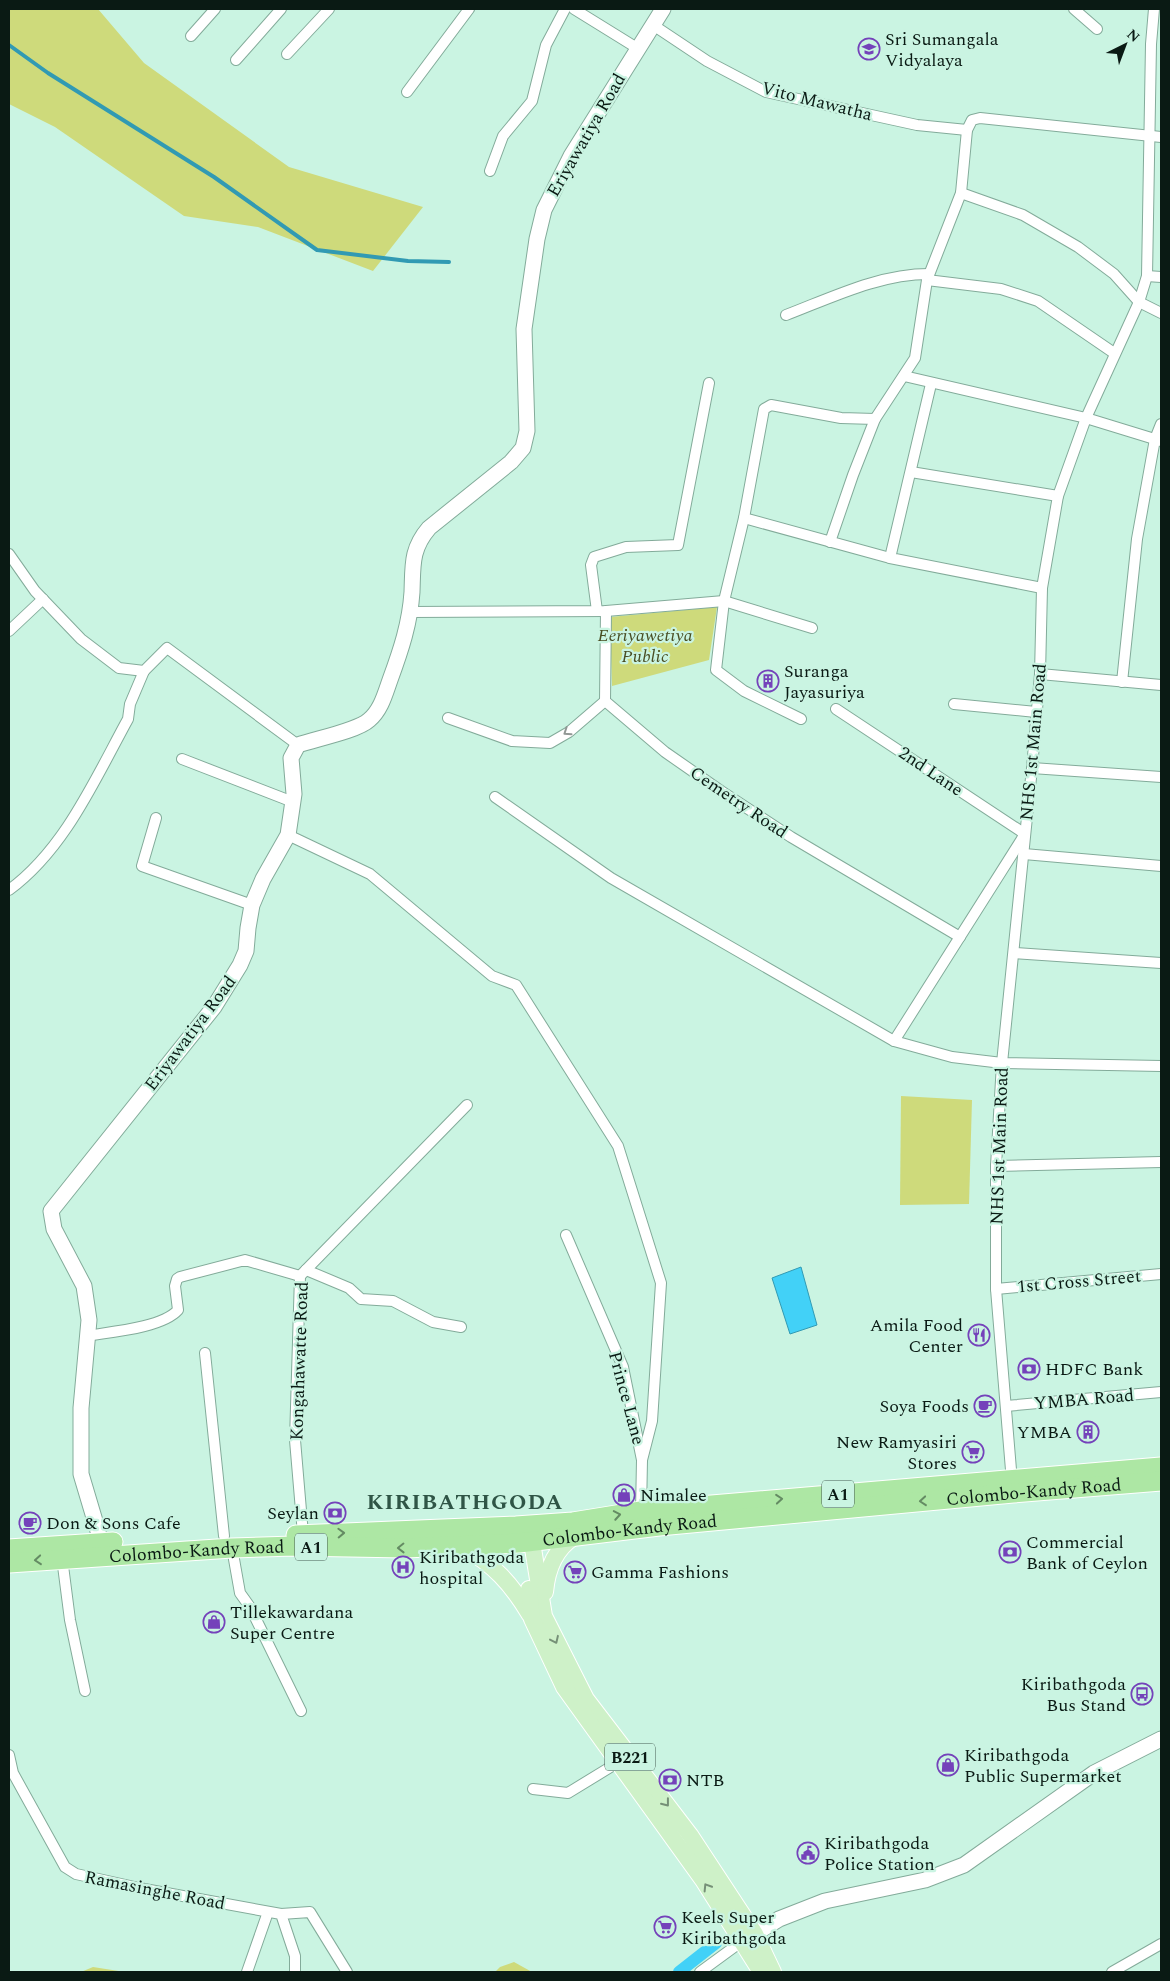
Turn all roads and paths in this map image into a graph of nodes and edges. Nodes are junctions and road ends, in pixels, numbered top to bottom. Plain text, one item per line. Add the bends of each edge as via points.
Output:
1 (215, 9) edge
2 (281, 9) edge
3 (329, 9) edge
4 (469, 9) edge
5 (565, 9) edge
6 (574, 9) edge
7 (663, 9) edge
8 (1074, 9) edge
9 (1154, 9) edge
10 (654, 25) junction
11 (1097, 29) dead end
12 (192, 36) dead end
13 (638, 48) junction
14 (287, 54) dead end
15 (236, 60) dead end
16 (407, 92) dead end
17 (967, 130) junction
18 (1156, 137) edge
19 (490, 171) dead end
20 (961, 193) junction
21 (1147, 276) junction
22 (928, 277) junction
23 (1161, 277) edge
24 (1139, 302) junction
25 (1161, 313) edge
26 (786, 315) dead end
27 (1114, 354) junction
28 (904, 376) junction
29 (708, 383) dead end
30 (932, 384) junction
31 (1086, 418) junction
32 (876, 419) junction
33 (1161, 424) edge
34 (1158, 440) edge
35 (911, 472) junction
36 (1058, 496) junction
37 (744, 518) junction
38 (830, 542) junction
39 (9, 554) edge
40 (890, 558) junction
41 (1042, 588) junction
42 (43, 599) junction
43 (724, 601) junction
44 (602, 611) junction
45 (410, 612) junction
46 (812, 628) dead end
47 (9, 631) edge
48 (144, 671) junction
49 (1040, 674) junction
50 (1122, 682) junction
51 (1161, 685) edge
52 (605, 701) junction
53 (954, 704) dead end
54 (836, 709) dead end
55 (1036, 712) junction
56 (448, 718) dead end
57 (801, 718) dead end
58 (298, 744) junction
59 (182, 759) dead end
60 (1032, 768) junction
61 (1161, 777) edge
62 (495, 797) dead end
63 (293, 802) junction
64 (156, 818) dead end
65 (1025, 834) junction
66 (288, 835) junction
67 (1024, 854) junction
68 (1161, 866) edge
69 (9, 890) edge
70 (252, 905) junction
71 (960, 937) junction
72 (1014, 953) junction
73 (1161, 963) edge
74 (894, 1041) junction
75 (1002, 1063) junction
76 (1161, 1066) edge
77 (467, 1105) dead end
78 (1161, 1162) edge
79 (996, 1166) junction
80 (566, 1235) dead end
81 (303, 1273) junction
82 (1161, 1274) edge
83 (996, 1289) junction
84 (461, 1327) dead end
85 (86, 1336) junction
86 (205, 1353) dead end
87 (1161, 1392) edge
88 (1006, 1406) junction
89 (642, 1460) junction
90 (1161, 1467) edge
91 (1161, 1481) edge
92 (1013, 1486) junction
93 (641, 1510) junction
94 (303, 1534) junction
95 (524, 1534) junction
96 (574, 1537) junction
97 (228, 1542) junction
98 (462, 1546) junction
99 (9, 1548) edge
100 (101, 1549) junction
101 (62, 1558) junction
102 (9, 1563) edge
103 (538, 1618) junction
104 (85, 1691) dead end
105 (301, 1711) dead end
106 (1161, 1738) edge
107 (9, 1755) edge
108 (617, 1762) junction
109 (533, 1789) dead end
110 (268, 1912) junction
111 (281, 1914) junction
112 (748, 1938) junction
113 (1161, 1944) edge
114 (247, 1972) edge
115 (295, 1972) edge
116 (347, 1972) edge
117 (700, 1972) edge
118 (761, 1972) edge
119 (773, 1972) edge
120 (1112, 1972) edge

1 - 12 street
2 - 15 street
3 - 14 street
4 - 16 street
5 - 19 street via 546,45 532,101 503,136
6 - 13 street
7 - 10 street, Eriyawatiya Road
8 - 11 street
9 - 18 street, NHS 1st Main Road via 1151,44
10 - 13 street, Eriyawatiya Road
10 - 17 street, Vito Mawatha via 707,61 766,92 917,126
13 - 45 street, Eriyawatiya Road via 571,156 544,210 524,329 527,431 523,448 511,462 419,539 414,557
17 - 18 street via 972,120 980,118
17 - 20 street
18 - 21 street, NHS 1st Main Road
20 - 22 street
20 - 24 street via 1023,215 1078,247 1114,274
21 - 23 street
21 - 24 street, NHS 1st Main Road
22 - 26 street via 910,274 871,282
22 - 27 street via 1001,289 1038,301
22 - 28 street via 915,358
24 - 25 street
24 - 27 street, NHS 1st Main Road
27 - 31 street, NHS 1st Main Road
28 - 30 street
28 - 32 street
29 - 44 street via 678,545 626,547 594,557 591,565
30 - 31 street
30 - 35 street
31 - 34 street
31 - 36 street, NHS 1st Main Road
32 - 37 street via 841,418 771,405 764,409
32 - 38 street via 852,475
33 - 34 street
34 - 50 street via 1138,539
35 - 36 street
35 - 40 street
36 - 41 street, NHS 1st Main Road
37 - 38 street
37 - 43 street
38 - 40 street
39 - 42 street
40 - 41 street
41 - 49 street, NHS 1st Main Road
42 - 47 street
42 - 48 street via 82,639 119,668
43 - 44 street
43 - 46 street
43 - 57 street via 716,670 744,691
44 - 45 street
44 - 52 street
45 - 58 street, Eriyawatiya Road via 404,643 381,704 369,720
48 - 58 street via 167,648
48 - 69 street via 130,704 128,719 69,824 38,863
49 - 50 street
49 - 55 street, NHS 1st Main Road
50 - 51 street
52 -> 56 street via 569,732 550,743 512,741
52 - 71 street, Cemetry Road via 665,752 721,791 791,837
53 - 55 street
54 - 65 street, 2nd Lane
55 - 60 street, NHS 1st Main Road
58 - 63 street, Eriyawatiya Road via 290,758
59 - 63 street
60 - 61 street
60 - 65 street, NHS 1st Main Road
62 - 74 street via 611,878
63 - 66 street, Eriyawatiya Road
64 - 70 street via 142,866
65 - 67 street, NHS 1st Main Road
65 - 71 street
66 - 70 street, Eriyawatiya Road
66 - 89 street via 370,874 492,976 516,985 618,1146 661,1282 652,1421
67 - 68 street
67 - 72 street, NHS 1st Main Road
70 - 85 street, Eriyawatiya Road via 246,951 214,1007 51,1211 54,1229 84,1286 89,1320
71 - 74 street
72 - 73 street
72 - 75 street, NHS 1st Main Road
74 - 75 street via 952,1057
75 - 76 street
75 - 79 street, NHS 1st Main Road
77 - 81 street, Kongahawatte Road
78 - 79 street
79 - 83 street, NHS 1st Main Road
80 - 89 street, Prince Lane via 623,1367
81 - 84 street via 349,1288 360,1299 393,1301 433,1322
81 - 85 street via 245,1260 180,1277 175,1286 178,1310 174,1315 139,1328
81 - 94 street, Kongahawatte Road via 296,1440
82 - 83 street, 1st Cross Street
83 - 88 street, NHS 1st Main Road
85 - 100 street, Eriyawatiya Road via 80,1408 81,1474
86 - 97 street
87 - 88 street, YMBA Road
88 - 92 street, NHS 1st Main Road
89 - 93 street, Prince Lane
90 - 92 highway, Colombo-Kandy Road / A1
91 - 92 highway, Colombo-Kandy Road / A1
93 -> 92 highway, Colombo-Kandy Road / A1
92 -> 96 highway, Colombo-Kandy Road / A1
95 -> 93 highway, Colombo-Kandy Road / A1
94 -> 95 highway, Colombo-Kandy Road / A1
94 - 97 highway, Colombo-Kandy Road / A1
95 - 96 highway, Colombo-Kandy Road / A1
95 - 98 highway, Colombo-Kandy Road / A1
95 - 103 main road, B221
96 - 103 main road via 564,1544 547,1573
98 -> 97 highway, Colombo-Kandy Road / A1
97 - 100 highway, Colombo-Kandy Road / A1
97 - 105 street via 240,1593
98 - 103 main road via 503,1576
99 - 100 highway, Colombo-Kandy Road / A1
100 - 101 highway, Colombo-Kandy Road / A1
101 -> 102 highway, Colombo-Kandy Road / A1
101 - 104 street via 70,1620
103 - 108 main road, B221 via 564,1687
103 -> 112 main road, B221 via 586,1699 690,1835
106 - 112 street via 1094,1773 964,1865 926,1880 825,1901 779,1920
107 - 110 street, Ramasinghe Road via 13,1773 65,1867 76,1874
108 - 109 street via 568,1793
112 -> 108 main road, B221
110 - 111 street, Ramasinghe Road
110 - 114 street
111 - 115 street via 296,1956
111 - 116 street, Ramasinghe Road via 310,1912
112 - 117 street
112 - 118 main road, B221
112 - 119 main road, B221
113 - 120 street

